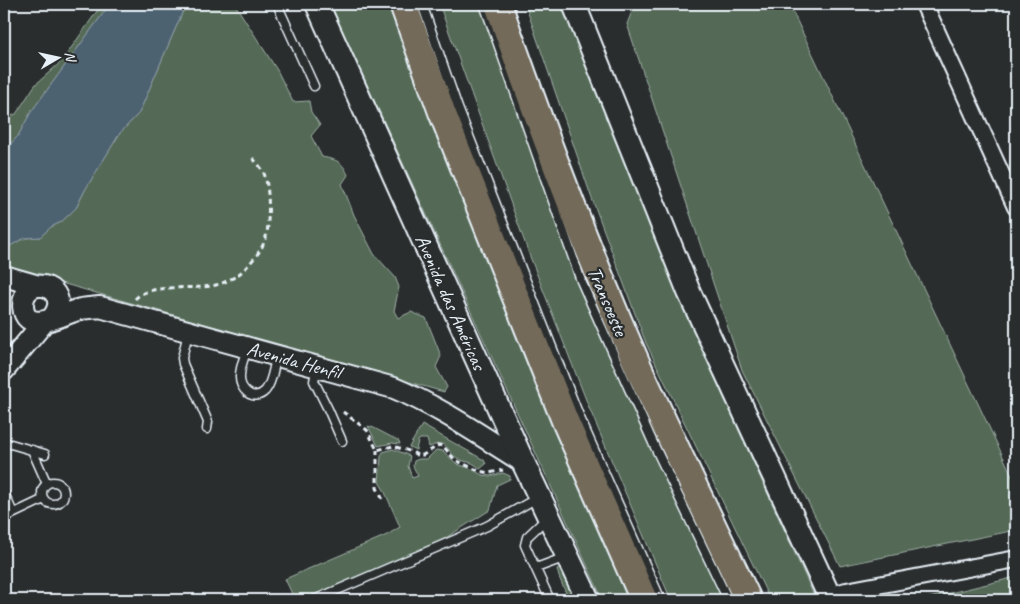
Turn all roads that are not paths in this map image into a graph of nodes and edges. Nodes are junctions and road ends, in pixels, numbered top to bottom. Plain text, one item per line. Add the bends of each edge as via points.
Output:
1 (277, 4) edge
2 (316, 4) edge
3 (403, 4) edge
4 (422, 4) edge
5 (484, 4) edge
6 (498, 4) edge
7 (574, 4) edge
8 (924, 4) edge
9 (314, 86) dead end
10 (1016, 207) edge
11 (4, 276) edge
12 (4, 282) edge
13 (39, 286) junction
14 (24, 311) junction
15 (47, 321) junction
16 (189, 331) junction
17 (247, 347) junction
18 (277, 355) junction
19 (9, 364) edge
20 (318, 367) junction
21 (207, 430) dead end
22 (342, 441) dead end
23 (4, 442) edge
24 (32, 450) junction
25 (45, 454) dead end
26 (517, 465) junction
27 (47, 484) junction
28 (4, 493) edge
29 (540, 497) junction
30 (44, 499) junction
31 (14, 513) junction
32 (549, 517) junction
33 (4, 518) edge
34 (568, 556) junction
35 (1016, 559) edge
36 (536, 568) junction
37 (640, 596) edge
38 (830, 598) edge
39 (314, 600) edge
40 (550, 600) edge
41 (588, 600) edge
42 (661, 600) edge
43 (728, 600) edge
44 (748, 600) edge

1 - 9 lane
2 - 26 main road, Avenida das Américas
3 - 37 highway via 442,112
4 - 42 lane via 458,108 580,418
5 - 43 lane, Transoeste via 581,281
6 - 44 highway via 601,278
7 - 38 main road via 689,292
8 - 10 street
11 - 13 street
12 - 14 street
13 - 14 street via 26,293
13 - 15 street via 47,287 58,298 56,314
14 - 15 street via 30,319
14 - 19 street, Avenida Henfil
15 - 16 street, Avenida Henfil via 79,309 100,306
15 - 19 street, Avenida Henfil
16 - 17 street, Avenida Henfil
16 - 21 lane via 183,364 208,422
17 - 18 street, Avenida Henfil
17 - 18 lane via 240,383 244,392 251,395 259,395 266,390
18 - 20 street, Avenida Henfil
20 - 22 lane via 314,382
20 - 26 street, Avenida Henfil via 418,398
23 - 24 lane
24 - 25 lane
24 - 27 lane
26 - 29 main road, Avenida das Américas
27 - 30 lane via 42,491
27 - 30 lane via 61,485 63,498 56,504
28 - 31 lane
29 - 32 main road, Avenida das Américas
29 - 39 lane via 487,526
30 - 31 lane
31 - 33 lane
32 - 34 main road, Avenida das Américas
32 - 36 lane via 527,537 525,545
34 - 36 lane
34 - 41 main road, Avenida das Américas
35 - 38 street via 846,591
36 - 40 lane

